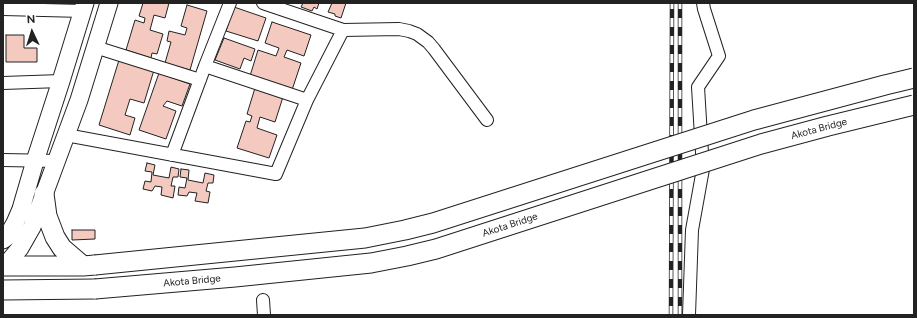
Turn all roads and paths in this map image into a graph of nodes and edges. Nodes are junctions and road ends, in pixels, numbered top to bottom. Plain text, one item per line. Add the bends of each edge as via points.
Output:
1 (109, 3) edge
2 (230, 3) edge
3 (263, 3) edge
4 (703, 3) edge
5 (84, 7) edge
6 (3, 9) edge
7 (343, 30) junction
8 (95, 48) junction
9 (205, 66) junction
10 (914, 78) edge
11 (200, 80) junction
12 (61, 81) junction
13 (3, 83) edge
14 (307, 100) junction
15 (914, 105) edge
16 (487, 120) dead end
17 (66, 135) junction
18 (172, 155) junction
19 (3, 160) edge
20 (35, 160) junction
21 (57, 161) junction
22 (44, 194) junction
23 (3, 240) edge
24 (89, 266) junction
25 (4, 268) edge
26 (3, 290) edge
27 (263, 300) dead end
28 (264, 315) edge
29 (689, 315) edge

1 - 8 main road
2 - 9 street
3 - 7 street
4 - 29 street via 719,56 698,87 703,170 692,230
5 - 6 street
5 - 12 main road
7 - 14 street
7 - 16 street via 399,29 417,34 434,49
8 - 11 street
8 - 17 main road
9 - 11 street
9 - 14 street
10 - 24 main road, bridge via 754,120 405,230 365,238
11 - 18 street
12 - 13 street
12 - 20 main road
14 - 18 street via 276,174
15 - 26 main road, Akota Bridge, bridge via 762,144 408,256 371,263 95,289
17 - 18 street
17 - 21 main road
19 - 20 street
20 - 21 street
20 - 23 main road via 21,209
21 - 22 main road
22 - 24 main road via 55,237 62,248
22 - 25 main road via 32,227
24 - 25 main road
27 - 28 street

